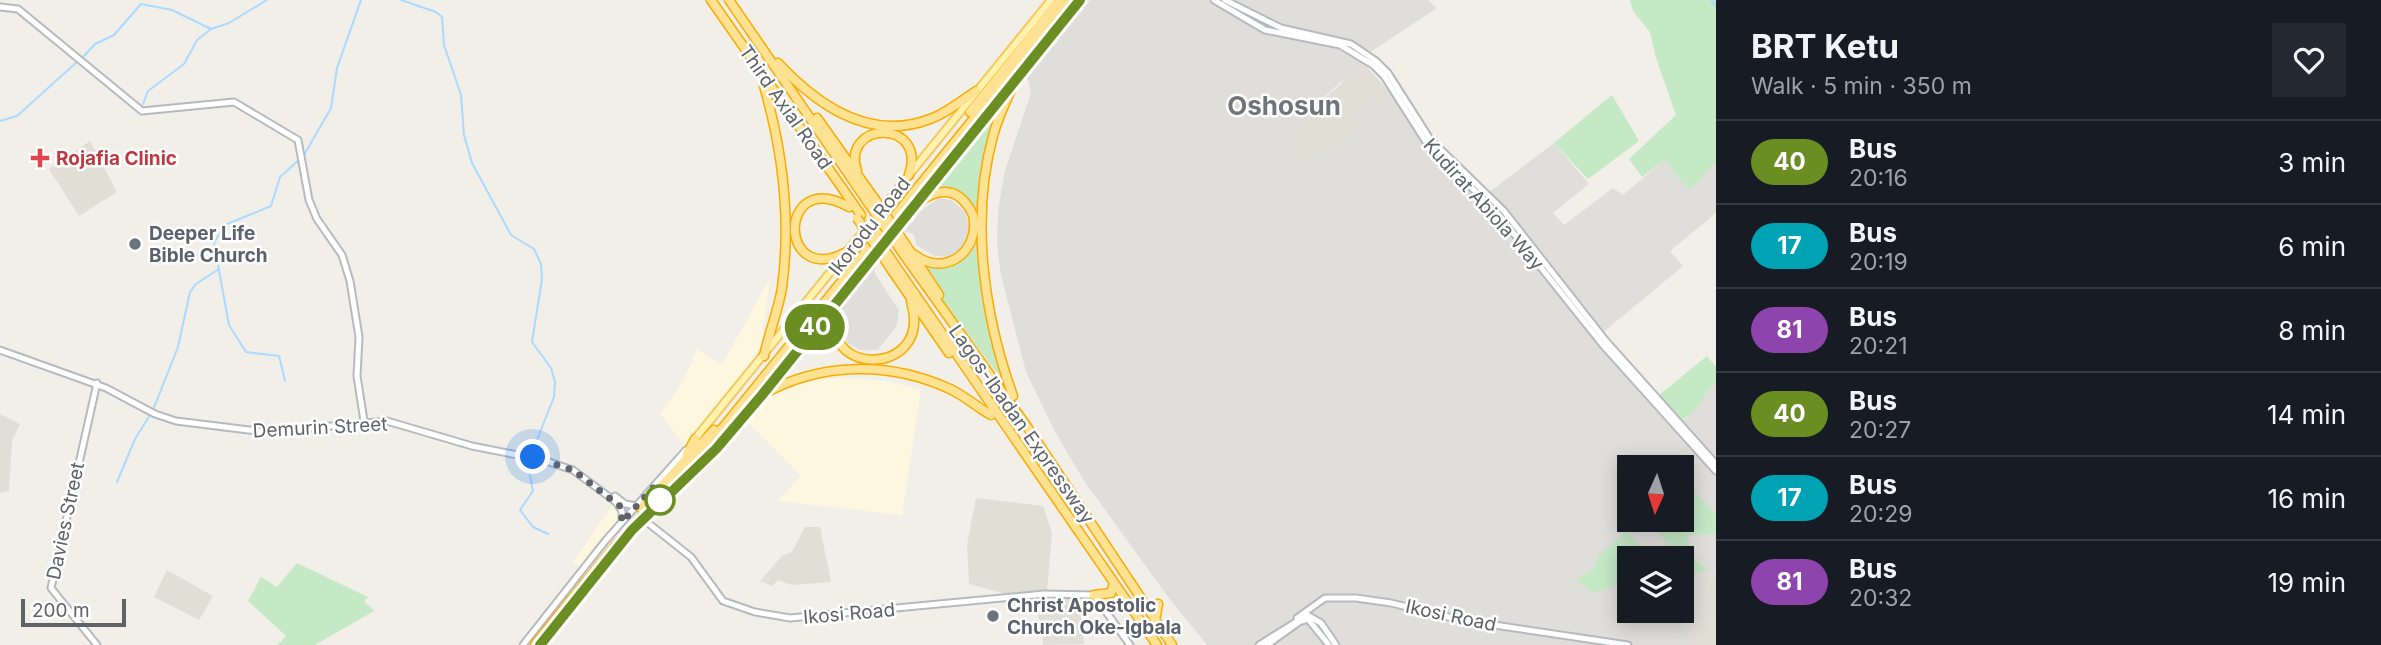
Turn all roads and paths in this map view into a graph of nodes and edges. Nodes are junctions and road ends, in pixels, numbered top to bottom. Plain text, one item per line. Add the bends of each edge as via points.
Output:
1 (711, 0) edge
2 (729, 0) edge
3 (1051, 0) edge
4 (1060, 0) edge
5 (1214, 0) edge
6 (1225, 0) edge
7 (1075, 2) edge
8 (0, 7) edge
9 (753, 36) junction
10 (750, 57) junction
11 (778, 63) junction
12 (1015, 81) junction
13 (764, 86) junction
14 (976, 91) junction
15 (909, 175) junction
16 (1466, 177) junction
17 (861, 180) junction
18 (872, 201) junction
19 (849, 207) junction
20 (904, 214) junction
21 (859, 216) junction
22 (853, 248) junction
23 (907, 253) junction
24 (893, 267) junction
25 (909, 296) junction
26 (839, 298) junction
27 (0, 348) edge
28 (764, 356) junction
29 (97, 383) junction
30 (762, 395) junction
31 (1013, 396) junction
32 (154, 412) junction
33 (991, 415) junction
34 (364, 421) junction
35 (1028, 428) junction
36 (1010, 434) junction
37 (695, 439) junction
38 (716, 449) junction
39 (529, 455) junction
40 (686, 464) junction
41 (1716, 464) edge
42 (1716, 471) edge
43 (637, 508) junction
44 (643, 519) junction
45 (622, 522) junction
46 (1113, 580) junction
47 (1094, 595) junction
48 (1138, 595) junction
49 (1317, 604) junction
50 (1302, 617) junction
51 (1314, 617) junction
52 (1156, 622) junction
53 (97, 645) edge
54 (523, 645) edge
55 (530, 645) edge
56 (538, 645) edge
57 (1130, 645) edge
58 (1157, 645) edge
59 (1172, 645) edge
60 (1179, 645) edge
61 (1259, 645) edge
62 (1267, 645) edge
63 (1329, 645) edge
64 (1336, 645) edge
65 (1628, 645) edge

1 - 10 highway, Third Axial Road
2 - 9 highway, Third Axial Road
3 - 14 main road, Ikorodu Road
4 - 40 highway, Ikorodu Road
5 - 16 street, Kudirat Abiola Way via 1265,30 1340,45 1362,56 1384,76 1426,142
6 - 16 street, Kudirat Abiola Way via 1270,24 1339,39 1364,51 1388,73 1430,139
7 - 12 main road, Ikorodu Road
7 - 40 highway, Ikorodu Road
8 - 34 street via 18,9 146,112 234,102 298,140 313,211 347,267 359,333 357,376
9 - 11 highway
9 - 18 highway, Third Axial Road
10 - 13 highway
10 - 21 highway, Third Axial Road
11 - 14 highway via 832,111 871,124 894,127 928,120
11 - 17 highway
12 - 20 main road, Ikorodu Road
12 - 31 highway via 990,151 984,228 991,319
13 - 19 highway
13 - 28 highway via 778,140 786,212 782,287
14 - 15 main road, Ikorodu Road
15 - 17 highway via 912,158 906,144 896,135 881,132 868,136 856,151 854,162
15 - 22 main road, Ikorodu Road
16 - 41 street, Kudirat Abiola Way via 1517,226 1606,341
16 - 42 street, Kudirat Abiola Way via 1637,385
17 - 18 highway
18 - 23 highway, Lagos-Ibadan Expressway, bridge
19 - 21 highway
19 - 22 highway via 830,198 811,200 798,212 794,236 804,253 816,259 835,259
20 - 23 highway via 926,195 948,193 964,201 975,223 970,247 948,263 928,263
20 - 26 main road, Ikorodu Road
21 - 24 highway, Lagos-Ibadan Expressway, bridge
22 - 28 main road, Ikorodu Road
23 - 31 highway
23 - 35 highway, Lagos-Ibadan Expressway
24 - 25 highway
24 - 36 highway, Lagos-Ibadan Expressway
25 - 26 highway via 915,316 910,340 895,355 870,361 848,353 838,341 833,321
25 - 33 highway
26 - 30 main road, Ikorodu Road
27 - 29 street, Demurin Street
28 - 37 main road, Ikorodu Road
29 - 32 street, Demurin Street
29 - 53 street, Davies Street via 51,588
30 - 33 highway via 791,379 822,372 886,370 952,390
30 - 38 main road, Ikorodu Road
31 - 35 highway
32 - 34 street, Demurin Street via 255,429
32 - 39 street, Demurin Street via 176,421 255,432 387,421 472,446
33 - 36 highway
34 - 39 street, Demurin Street via 395,419
35 - 48 highway, Lagos-Ibadan Expressway
36 - 46 highway, Lagos-Ibadan Expressway
37 - 40 highway
37 - 43 street, Ikorodu Road
38 - 40 highway
38 - 44 street, Ikorodu Road
39 - 43 street, Demurin Street via 574,467
39 - 45 street, Demurin Street via 583,476 621,507
40 - 43 highway, Ikorodu Road
40 - 56 highway, Ikorodu Road via 615,545
43 - 45 street, Ikorodu Road
43 - 55 highway, Ikorodu Road
44 - 47 street, Ikosi Road via 691,557 723,601 790,618 1044,594
44 - 56 street, Ikorodu Road
45 - 54 street, Ikorodu Road
46 - 47 highway via 1113,592
46 - 58 highway, Lagos-Ibadan Expressway
47 - 57 street
48 - 52 highway, Lagos-Ibadan Expressway
48 - 52 highway via 1157,601
49 - 50 street
49 - 51 street
49 - 65 street, Ikosi Road via 1328,597 1379,601 1461,620
50 - 51 street
50 - 61 street
50 - 62 street
51 - 63 street
51 - 64 street
52 - 59 highway, Lagos-Ibadan Expressway
52 - 60 highway

